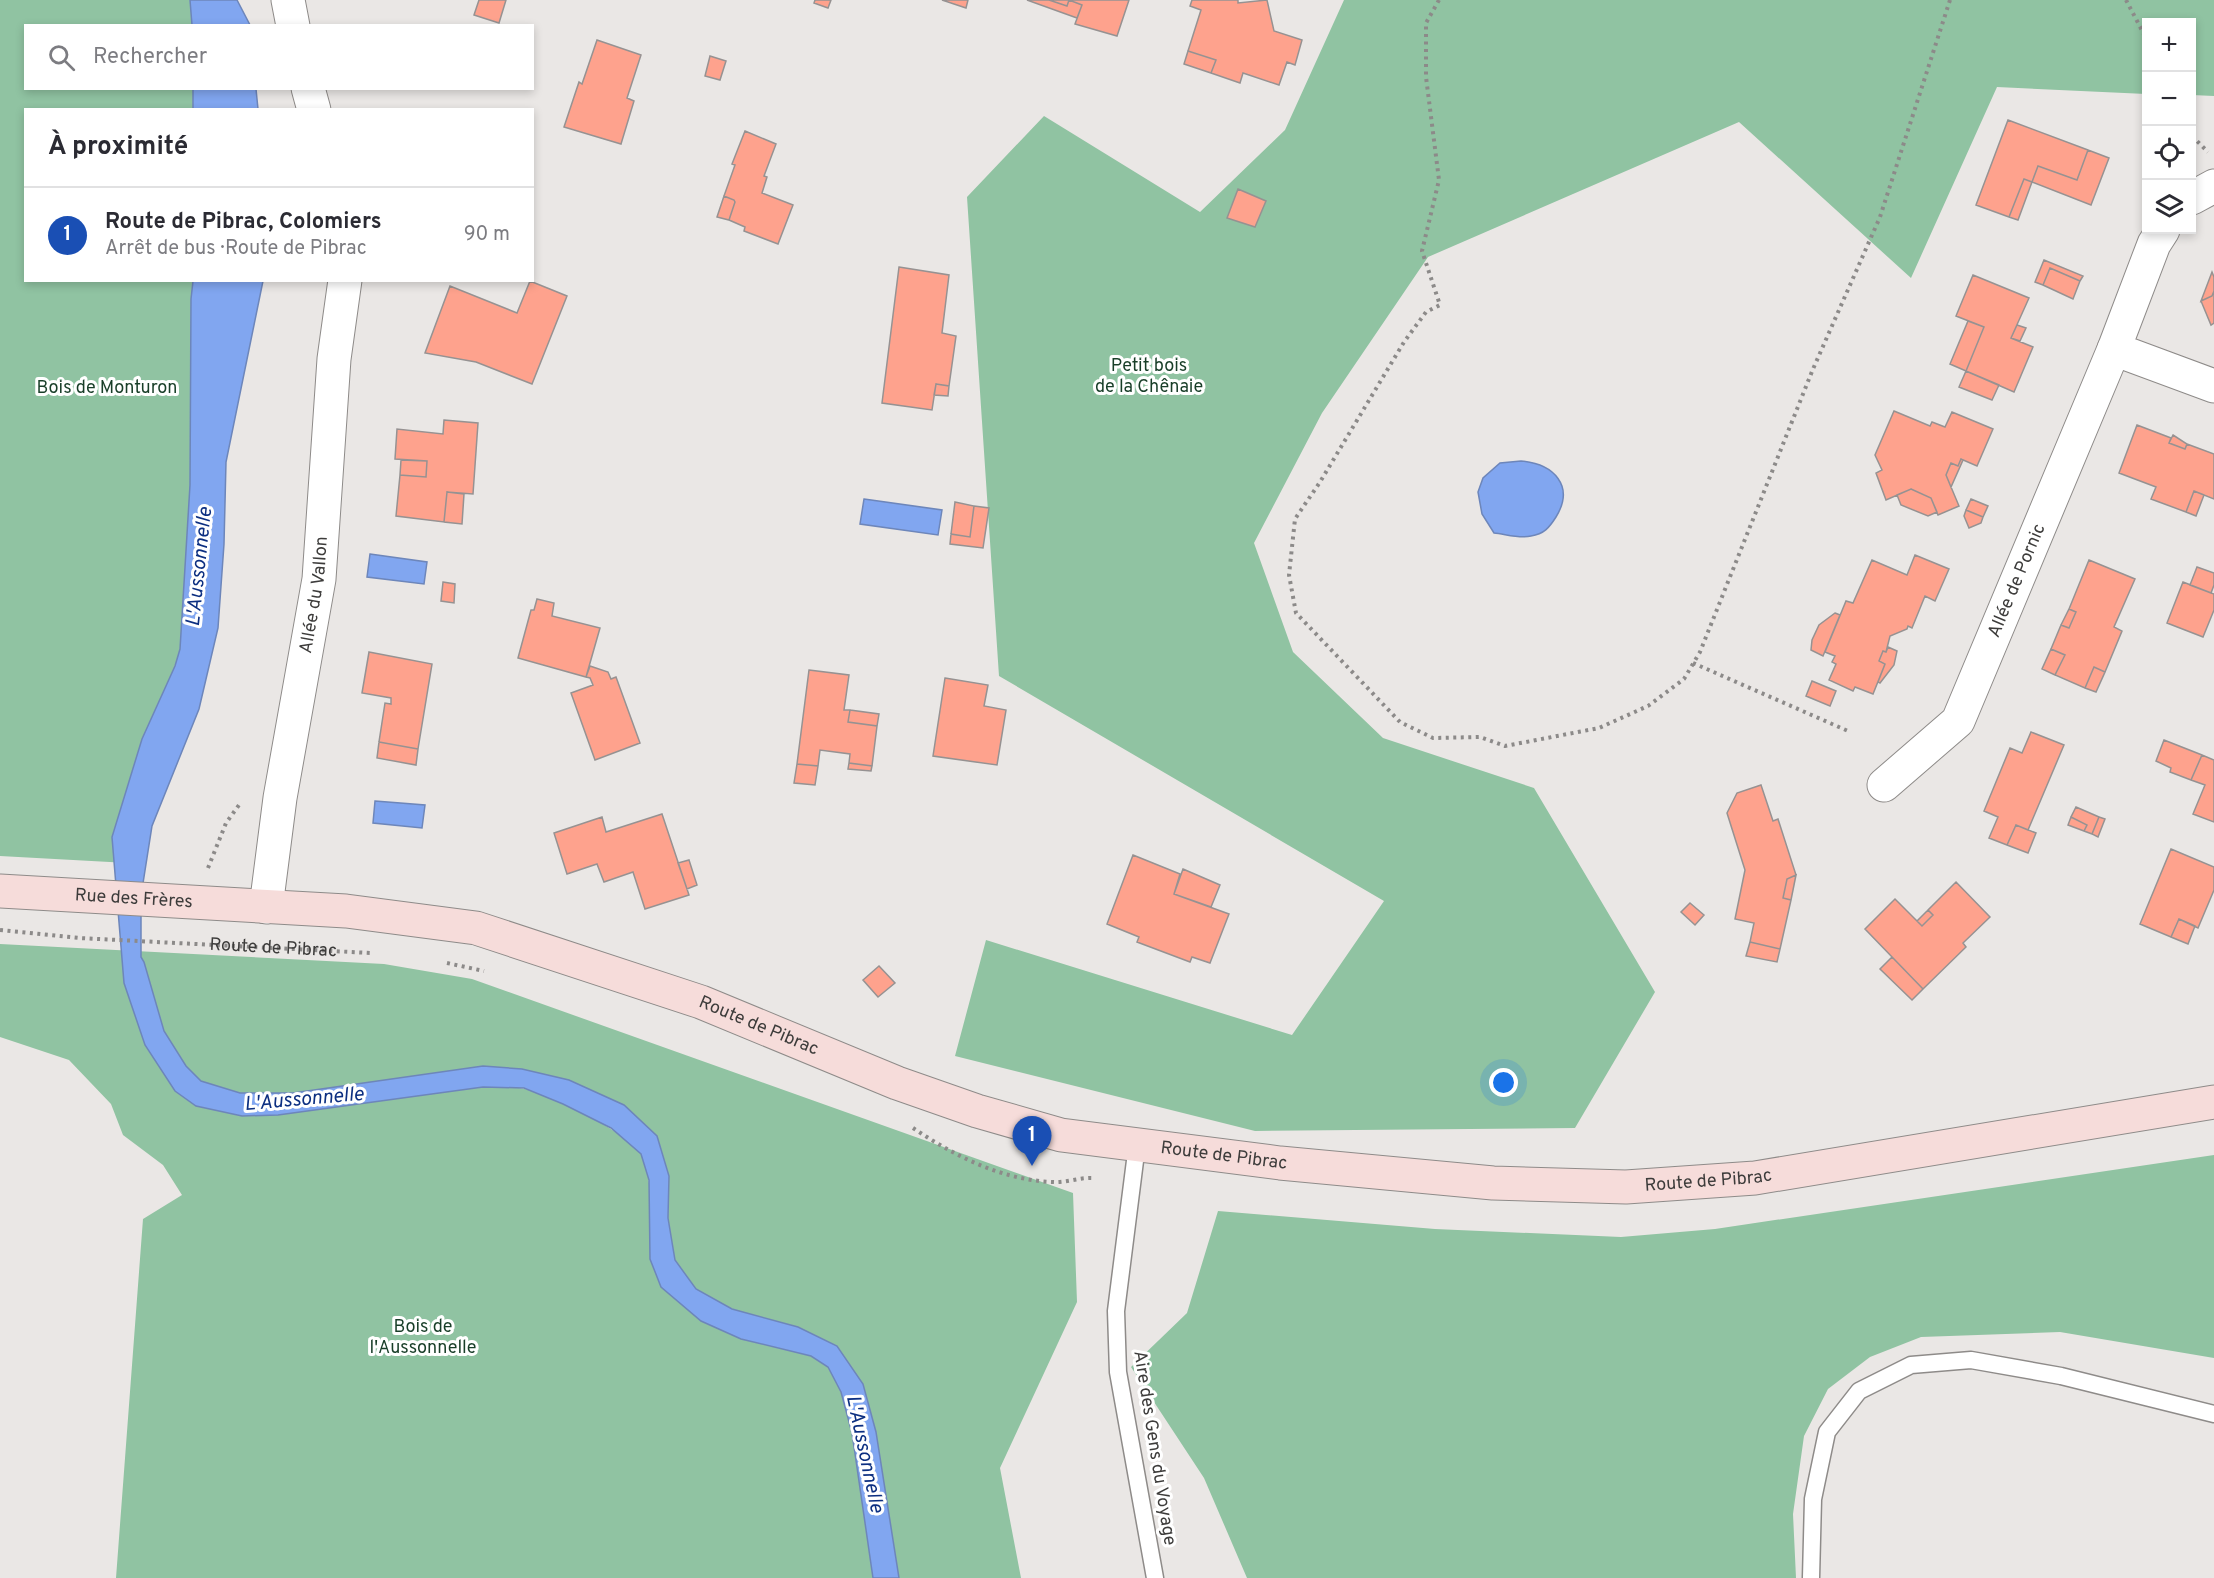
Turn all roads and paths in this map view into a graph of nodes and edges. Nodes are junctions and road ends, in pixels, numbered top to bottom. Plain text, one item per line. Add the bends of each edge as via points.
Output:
1 (288, 0) edge
2 (1439, 0) edge
3 (1950, 0) edge
4 (2126, 0) edge
5 (293, 24) edge
6 (2142, 30) edge
7 (309, 90) edge
8 (313, 108) edge
9 (2196, 140) edge
10 (2214, 157) edge
11 (2214, 186) edge
12 (2196, 196) edge
13 (2160, 234) edge
14 (345, 282) edge
15 (2114, 349) junction
16 (2214, 386) edge
17 (1693, 663) junction
18 (1848, 731) dead end
19 (1884, 785) dead end
20 (280, 798) junction
21 (207, 870) dead end
22 (0, 891) edge
23 (266, 907) junction
24 (0, 930) edge
25 (374, 953) dead end
26 (438, 961) dead end
27 (488, 972) dead end
28 (2214, 1102) edge
29 (909, 1126) dead end
30 (1137, 1145) junction
31 (1105, 1178) dead end
32 (2214, 1414) edge
33 (1155, 1578) edge
34 (1811, 1578) edge

1 - 5 street
2 - 17 path via 1426,23 1426,77 1439,180 1422,251 1440,305 1426,312 1404,342 1295,519 1289,575 1296,613 1400,722 1433,738 1480,737 1505,746 1599,728 1648,706 1684,680
3 - 17 path via 1880,217 1813,369
4 - 6 path
7 - 8 street
9 - 10 path
11 - 12 street
13 - 15 street, Allée de Pornic
14 - 20 street, Allée du Vallon via 334,359 319,579
15 - 16 street
15 - 19 street, Allée de Pornic via 1958,721
17 - 18 path
20 - 21 path via 239,805 226,823
20 - 23 street, Allée du Vallon
22 - 23 main road, Rue des Frères
23 - 30 main road, Route de Pibrac via 346,911 476,928 701,1002 897,1083 977,1111 1061,1135
24 - 25 path, Route de Pibrac via 191,945
26 - 27 path
28 - 30 main road, Route de Pibrac via 1755,1178 1626,1188 1493,1183
29 - 31 path via 943,1148 1004,1175 1055,1183 1082,1177
30 - 33 lane, Aire des Gens du Voyage via 1116,1311 1118,1372
32 - 34 lane via 2061,1376 1971,1360 1911,1365 1859,1391 1827,1432 1813,1499

